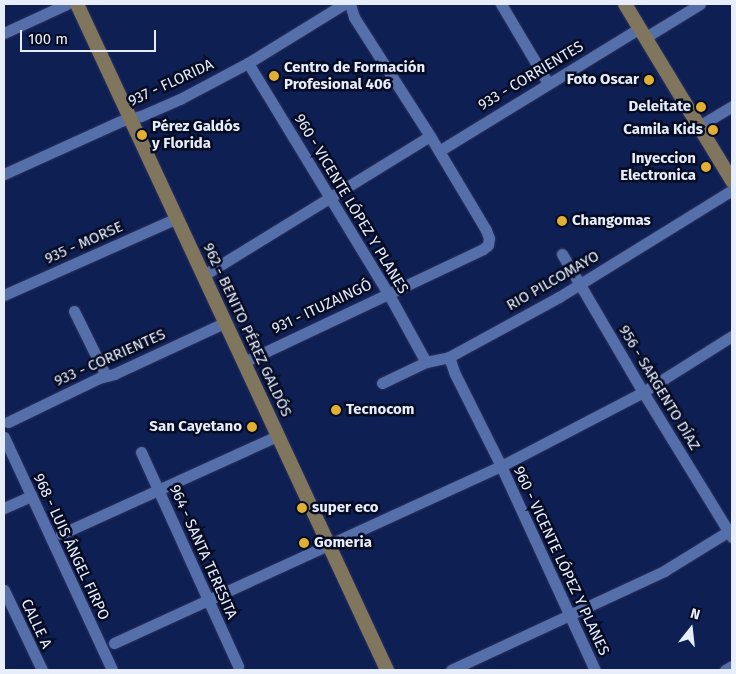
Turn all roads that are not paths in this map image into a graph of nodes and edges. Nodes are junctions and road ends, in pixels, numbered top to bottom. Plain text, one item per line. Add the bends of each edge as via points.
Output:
1 (67, 4) edge
2 (77, 4) edge
3 (344, 4) edge
4 (350, 4) edge
5 (500, 4) edge
6 (625, 4) edge
7 (700, 4) edge
8 (643, 32) junction
9 (4, 33) edge
10 (248, 63) junction
11 (548, 84) junction
12 (732, 106) edge
13 (131, 119) junction
14 (699, 126) junction
15 (430, 136) junction
16 (439, 151) junction
17 (4, 174) edge
18 (732, 181) edge
19 (732, 190) edge
20 (330, 199) junction
21 (177, 218) junction
22 (562, 254) dead end
23 (204, 275) junction
24 (579, 285) junction
25 (388, 293) junction
26 (4, 295) edge
27 (74, 311) dead end
28 (226, 322) junction
29 (732, 336) edge
30 (449, 357) junction
31 (244, 362) junction
32 (426, 362) junction
33 (106, 376) junction
34 (382, 383) dead end
35 (643, 392) junction
36 (8, 422) dead end
37 (278, 435) junction
38 (4, 437) edge
39 (141, 452) dead end
40 (501, 466) junction
41 (159, 490) junction
42 (31, 496) junction
43 (4, 508) edge
44 (731, 532) edge
45 (61, 534) dead end
46 (329, 545) junction
47 (4, 590) edge
48 (209, 601) junction
49 (568, 615) junction
50 (114, 643) dead end
51 (238, 666) dead end
52 (42, 670) edge
53 (112, 670) edge
54 (387, 670) edge
55 (451, 670) edge
56 (594, 670) edge

1 - 9 street
2 - 13 main road, 962 - BENITO PÉREZ GALDÓS
3 - 10 street, 937 - FLORIDA
4 - 15 street via 354,17
5 - 11 street
6 - 8 main road
7 - 8 street, 933 - CORRIENTES
8 - 11 street, 933 - CORRIENTES
8 - 14 main road
10 - 13 street, 937 - FLORIDA via 153,112
10 - 20 street, 960 - VICENTE LÓPEZ Y PLANES
11 - 16 street, 933 - CORRIENTES
12 - 14 street
13 - 17 street, 937 - FLORIDA via 120,121
13 - 21 main road, 962 - BENITO PÉREZ GALDÓS
14 - 18 main road
15 - 16 street
15 - 20 street
16 - 25 street, 931 - ITUZAINGÓ via 489,238 488,245
19 - 24 street, RIO PILCOMAYO
20 - 23 street
20 - 25 street, 960 - VICENTE LÓPEZ Y PLANES
21 - 23 main road, 962 - BENITO PÉREZ GALDÓS
21 - 26 street, 935 - MORSE
22 - 24 street, 956 - SARGENTO DÍAZ
23 - 28 main road, 962 - BENITO PÉREZ GALDÓS
24 - 30 street, RIO PILCOMAYO
24 - 35 street, 956 - SARGENTO DÍAZ
25 - 31 street, 931 - ITUZAINGÓ
25 - 32 street, 960 - VICENTE LÓPEZ Y PLANES
27 - 33 street
28 - 31 main road, 962 - BENITO PÉREZ GALDÓS
28 - 33 street, 933 - CORRIENTES
29 - 35 street
30 - 32 street, RIO PILCOMAYO
30 - 40 street, 960 - VICENTE LÓPEZ Y PLANES
31 - 37 main road, 962 - BENITO PÉREZ GALDÓS
32 - 34 street, RIO PILCOMAYO
33 - 36 street, 933 - CORRIENTES
35 - 40 street
35 - 44 street, 956 - SARGENTO DÍAZ
37 - 41 street
37 - 46 main road, 962 - BENITO PÉREZ GALDÓS
38 - 42 street, 968 - LUIS ÁNGEL FIRPO
39 - 41 street, 964 - SANTA TERESITA
40 - 46 street
40 - 49 street, 960 - VICENTE LÓPEZ Y PLANES
41 - 45 street
41 - 48 street, 964 - SANTA TERESITA
42 - 43 street
42 - 53 street, 968 - LUIS ÁNGEL FIRPO
44 - 49 street via 672,566
46 - 48 street
46 - 54 main road, 962 - BENITO PÉREZ GALDÓS
47 - 52 street, CALLE A
48 - 50 street
48 - 51 street, 964 - SANTA TERESITA
49 - 55 street
49 - 56 street, 960 - VICENTE LÓPEZ Y PLANES

